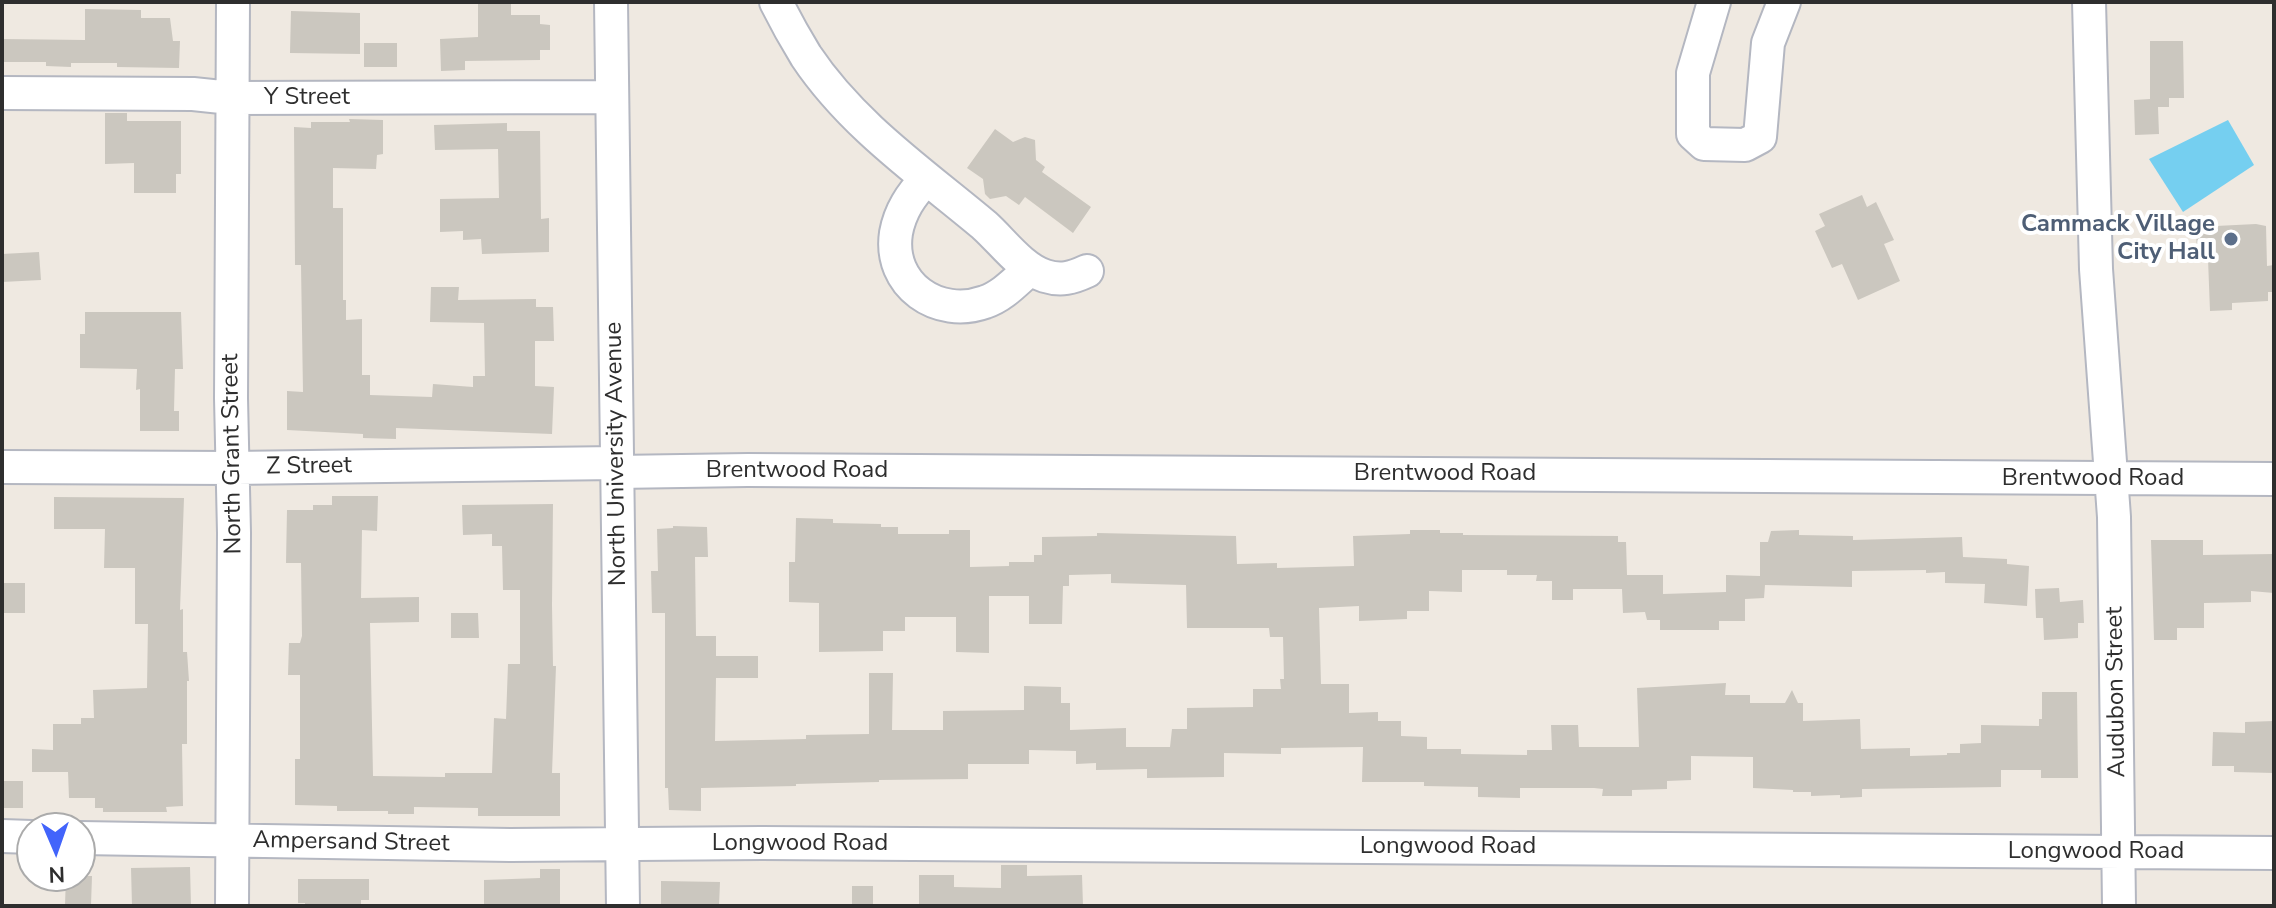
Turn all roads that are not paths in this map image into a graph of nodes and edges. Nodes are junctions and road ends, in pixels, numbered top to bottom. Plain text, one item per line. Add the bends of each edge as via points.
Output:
1 (233, 2) edge
2 (611, 2) edge
3 (776, 2) edge
4 (1714, 2) edge
5 (1784, 2) edge
6 (2089, 2) edge
7 (2, 93) edge
8 (611, 97) junction
9 (231, 98) junction
10 (926, 179) junction
11 (1030, 269) junction
12 (1087, 271) dead end
13 (2, 467) edge
14 (616, 467) junction
15 (232, 468) junction
16 (2112, 479) junction
17 (2274, 479) edge
18 (96, 838) edge
19 (231, 841) junction
20 (622, 845) junction
21 (2119, 853) junction
22 (2274, 853) edge
23 (232, 906) edge
24 (623, 906) edge
25 (2119, 906) edge

1 - 9 street, North Grant Street
2 - 8 street, North University Avenue
3 - 10 street via 807,58 884,143
4 - 5 street via 1693,73 1693,134 1713,145 1745,145 1760,137 1768,43
6 - 16 street, Audubon Street via 2096,269
7 - 9 street, Y Street
8 - 9 street, Y Street
8 - 14 street, North University Avenue
9 - 15 street, North Grant Street
10 - 11 street
10 - 11 street via 903,210 896,235 898,263 915,289 943,305 972,306 1002,293
11 - 12 street via 1057,279
13 - 15 street, Z Street
14 - 15 street, Z Street
14 - 16 street, Brentwood Road
14 - 20 street, North University Avenue
15 - 19 street, North Grant Street
16 - 17 street, Brentwood Road
16 - 21 street, Audubon Street
18 - 19 street, Ampersand Street
19 - 20 street, Ampersand Street
19 - 23 street, North Grant Street
20 - 21 street, Longwood Road
20 - 24 street, North University Avenue
21 - 22 street, Longwood Road
21 - 25 street, Audubon Street

